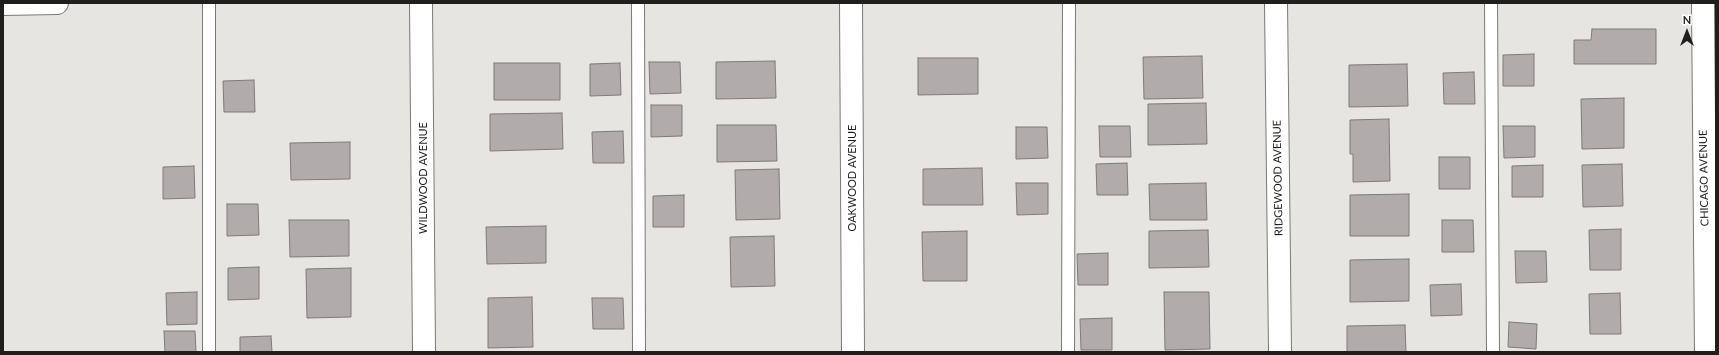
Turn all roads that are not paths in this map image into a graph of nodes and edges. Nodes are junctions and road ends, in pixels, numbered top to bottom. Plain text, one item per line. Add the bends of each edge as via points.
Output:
1 (57, 3) edge
2 (209, 3) edge
3 (421, 3) edge
4 (638, 3) edge
5 (852, 3) edge
6 (1069, 3) edge
7 (1276, 3) edge
8 (1491, 3) edge
9 (1702, 3) edge
10 (3, 4) edge
11 (209, 352) edge
12 (424, 352) edge
13 (639, 352) edge
14 (853, 352) edge
15 (1068, 352) edge
16 (1280, 352) edge
17 (1493, 352) edge
18 (1706, 352) edge

1 - 10 street
2 - 11 lane
3 - 12 street, WILDWOOD AVENUE
4 - 13 lane
5 - 14 street, OAKWOOD AVENUE
6 - 15 lane
7 - 16 street, RIDGEWOOD AVENUE
8 - 17 lane
9 - 18 street, CHICAGO AVENUE

